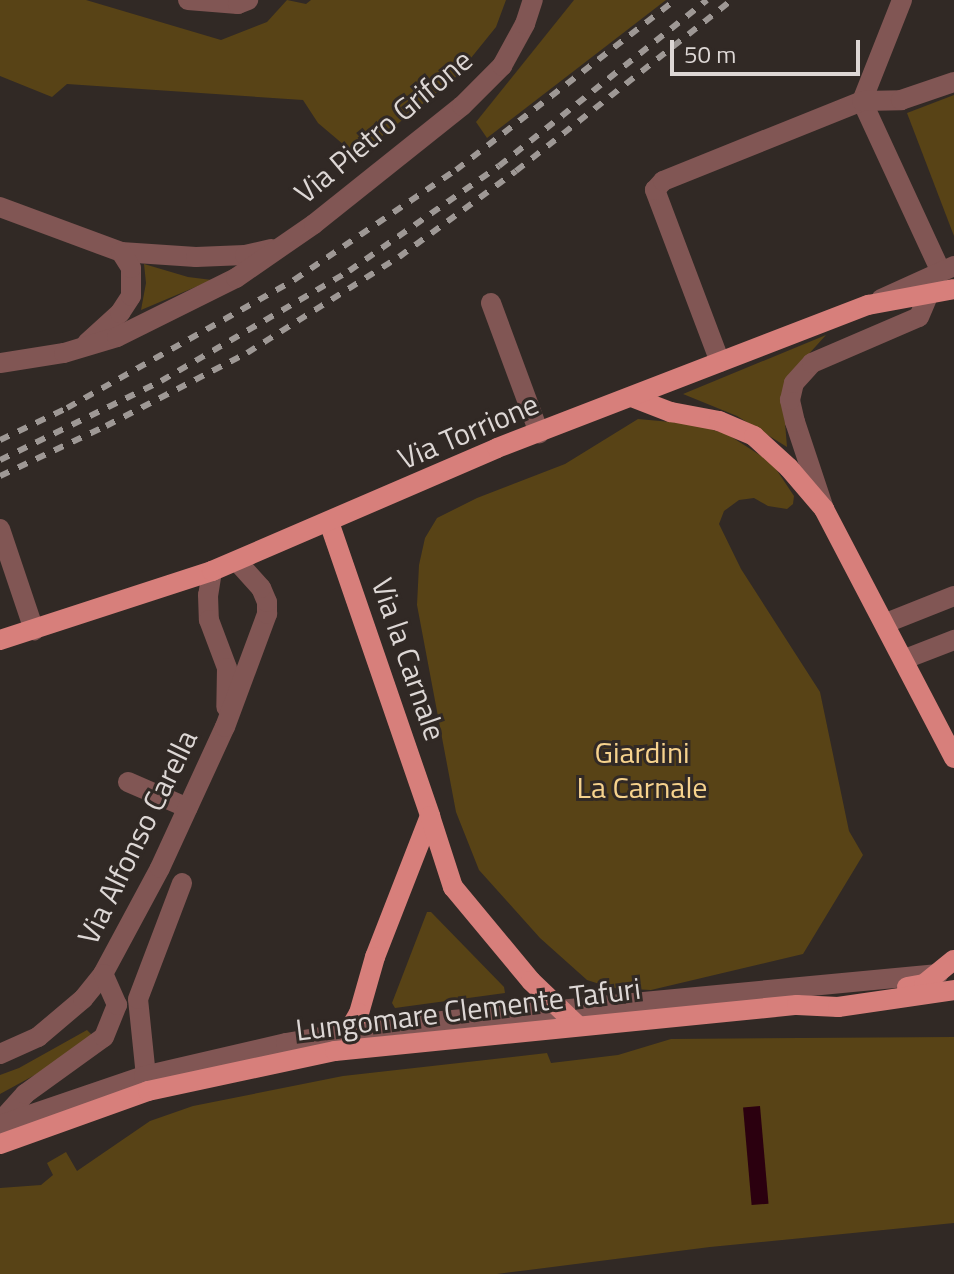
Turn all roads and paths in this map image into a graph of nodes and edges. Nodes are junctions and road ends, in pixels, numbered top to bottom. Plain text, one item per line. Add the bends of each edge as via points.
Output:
1 (188, 0) edge
2 (248, 0) edge
3 (533, 0) edge
4 (902, 0) edge
5 (954, 82) edge
6 (862, 101) junction
7 (0, 207) edge
8 (282, 246) junction
9 (121, 252) junction
10 (947, 269) edge
11 (954, 289) edge
12 (930, 291) junction
13 (491, 303) dead end
14 (868, 305) junction
15 (84, 347) junction
16 (720, 362) junction
17 (0, 363) edge
18 (634, 398) junction
19 (539, 433) junction
20 (824, 509) junction
21 (329, 522) junction
22 (0, 529) edge
23 (237, 561) junction
24 (212, 571) junction
25 (954, 596) edge
26 (886, 623) junction
27 (34, 630) junction
28 (0, 640) edge
29 (954, 640) edge
30 (905, 659) junction
31 (225, 727) junction
32 (954, 758) edge
33 (128, 782) dead end
34 (188, 808) junction
35 (430, 816) junction
36 (182, 883) dead end
37 (949, 968) edge
38 (103, 974) junction
39 (954, 990) edge
40 (797, 1005) junction
41 (570, 1018) junction
42 (348, 1032) junction
43 (0, 1054) edge
44 (146, 1084) junction
45 (0, 1123) edge
46 (0, 1144) edge

1 - 2 street
3 - 8 street, Via Pietro Grifone via 515,45 486,83
4 - 6 street
5 - 6 street via 901,100
6 - 10 street
6 - 16 street via 663,181 655,190
7 - 9 street
8 - 9 street via 245,255 196,257
8 - 15 street, Via Pietro Grifone via 178,309
9 - 15 street via 131,268 131,296
10 - 14 street, Via Torrione
11 - 12 main road
12 - 14 main road
12 - 20 street via 919,317 812,363 794,383 790,400 795,422
13 - 19 street
14 - 16 main road, Via Torrione
15 - 17 street, Via Pietro Grifone
16 - 18 main road, Via Torrione
18 - 19 main road, Via Torrione
18 - 20 main road via 754,436
19 - 21 main road, Via Torrione
20 - 26 main road
21 - 23 main road, Via Torrione
21 - 35 main road, Via la Carnale
22 - 27 street
23 - 24 main road, Via Torrione
23 - 31 street, Via Alfonso Carella via 261,588 267,614
24 - 27 main road, Via Torrione
24 - 31 street, Via Alfonso Carella via 209,620 227,668
25 - 26 street
26 - 30 main road
27 - 28 main road, Via Torrione
29 - 30 street
30 - 32 main road
31 - 34 street, Via Alfonso Carella
33 - 34 street
34 - 38 street, Via Alfonso Carella
35 - 41 main road, Via la Carnale via 453,887 531,981
35 - 42 main road
36 - 44 street via 138,999
37 - 40 main road via 924,984
37 - 41 street, Lungomare Clemente Tafuri
38 - 43 street, Via Alfonso Carella via 62,1020
38 - 45 street, Via Alfonso Carella via 117,1005 104,1037 25,1094
39 - 40 main road, Lungomare Clemente Tafuri via 838,1007
40 - 41 main road, Lungomare Clemente Tafuri
41 - 42 street, Lungomare Clemente Tafuri
41 - 44 main road, Lungomare Clemente Tafuri
42 - 44 street, Lungomare Clemente Tafuri via 286,1043
44 - 45 street, Lungomare Clemente Tafuri
44 - 46 main road, Lungomare Clemente Tafuri

